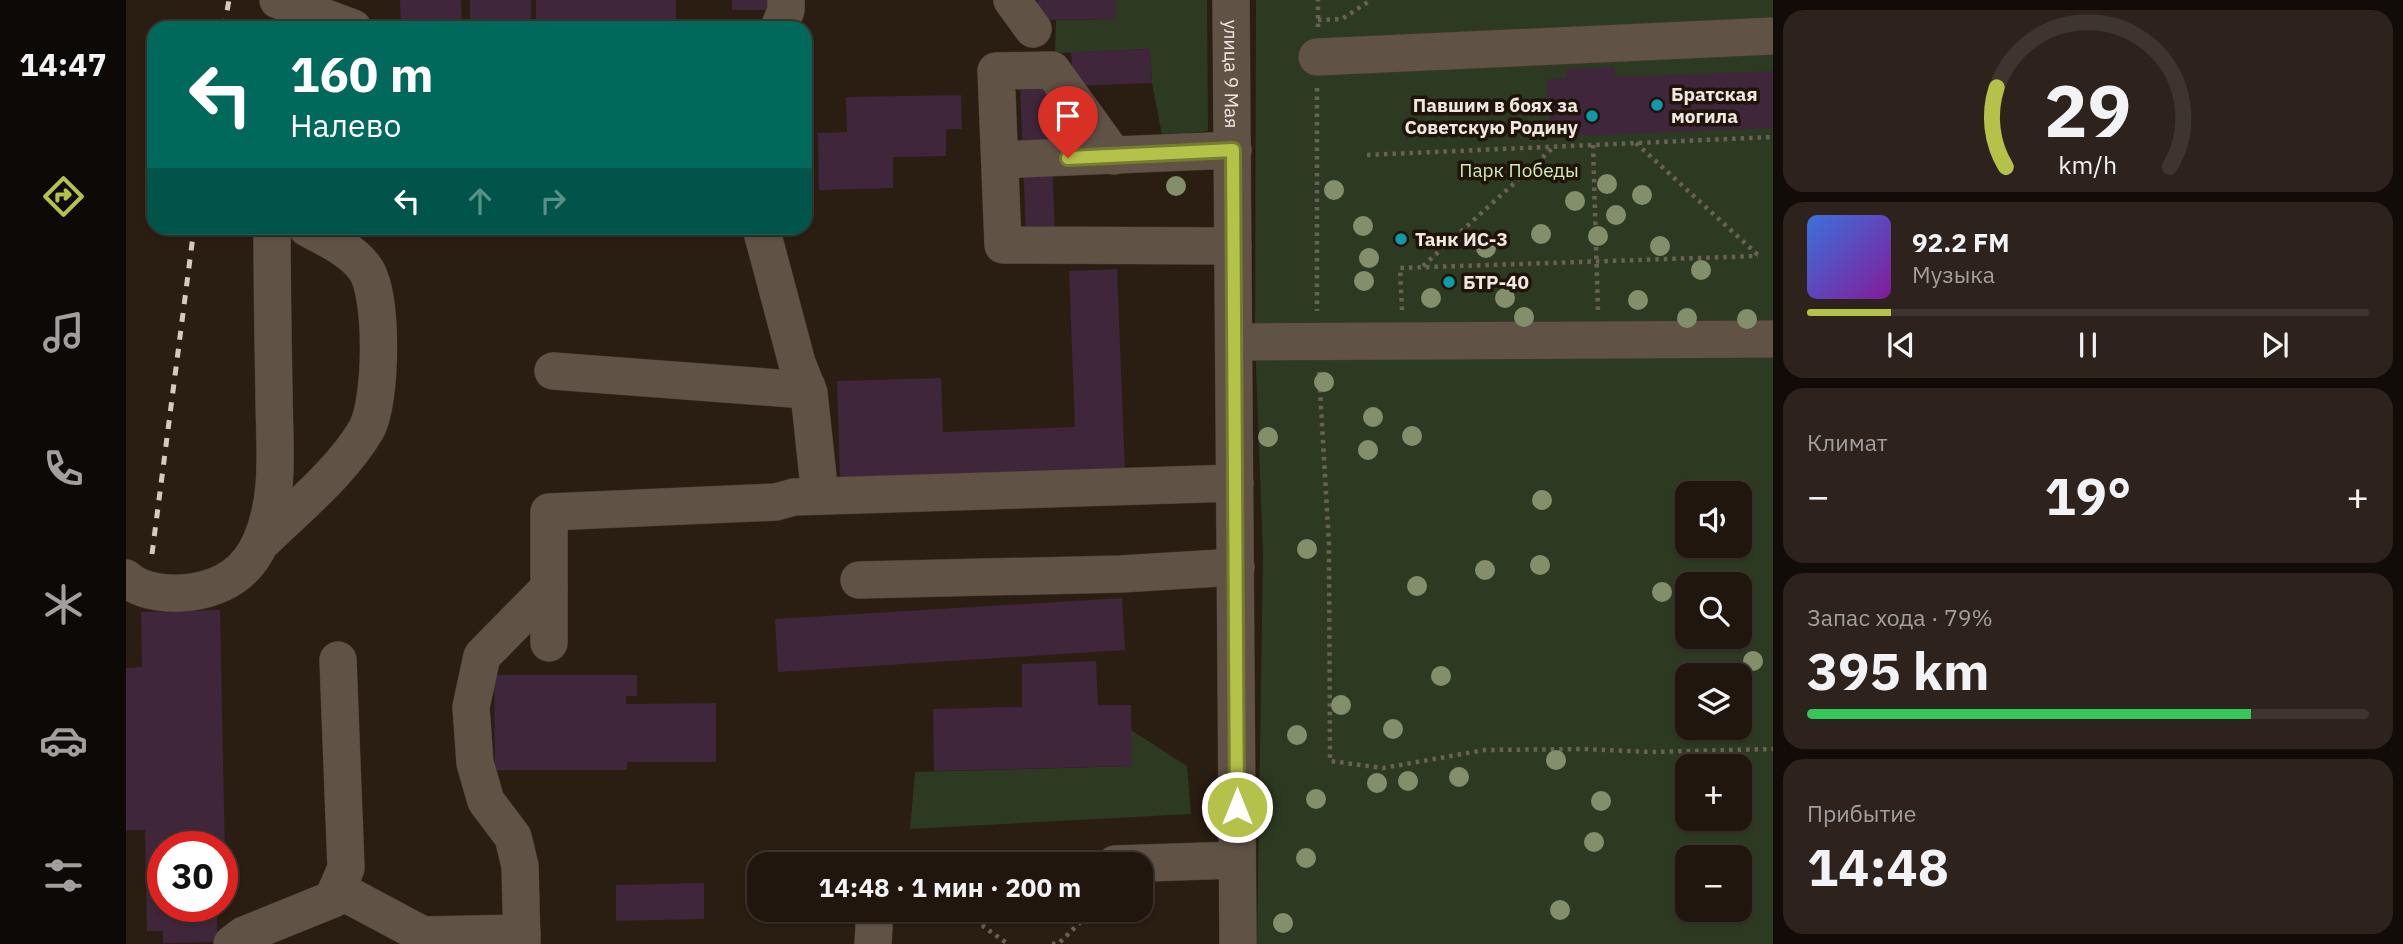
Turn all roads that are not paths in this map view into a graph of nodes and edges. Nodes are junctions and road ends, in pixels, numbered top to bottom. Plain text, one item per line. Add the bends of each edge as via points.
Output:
1 (280, 0) edge
2 (786, 0) edge
3 (1012, 0) edge
4 (1231, 0) edge
5 (277, 21) edge
6 (336, 21) edge
7 (782, 21) edge
8 (1033, 29) dead end
9 (1773, 36) edge
10 (1317, 57) road end
11 (1233, 150) junction
12 (1114, 156) junction
13 (1000, 160) junction
14 (272, 235) edge
15 (321, 235) edge
16 (763, 235) edge
17 (1233, 246) junction
18 (1773, 339) edge
19 (1234, 342) junction
20 (553, 371) dead end
21 (807, 387) junction
22 (1235, 484) junction
23 (820, 496) junction
24 (260, 544) junction
25 (1236, 567) junction
26 (126, 578) edge
27 (859, 580) dead end
28 (549, 588) junction
29 (549, 643) dead end
30 (338, 660) dead end
31 (1237, 860) junction
32 (1153, 863) edge
33 (337, 888) junction
34 (874, 922) edge
35 (522, 938) edge
36 (232, 944) edge
37 (873, 944) edge
38 (1238, 944) edge

1 - 5 street
1 - 6 street
2 - 7 street
3 - 8 street
4 - 11 street, улица 9 Мая
9 - 10 street
11 - 12 street
11 - 17 street, улица 9 Мая
12 - 13 street
12 - 13 street via 1052,70 996,71
13 - 17 street via 1003,245
14 - 24 street via 272,510
15 - 24 street via 365,267 375,296 379,345 376,401 368,427 352,451
16 - 21 street
17 - 19 street, улица 9 Мая
18 - 19 street
19 - 22 street, улица 9 Мая
20 - 21 street
21 - 23 street
22 - 23 street
22 - 25 street, улица 9 Мая
23 - 28 street via 549,512
24 - 26 street via 238,574 212,589 179,594 152,591
25 - 27 street
25 - 31 street, улица 9 Мая
28 - 29 street
28 - 35 street via 481,656 471,708 475,762 485,801 513,837 520,866
30 - 33 street via 346,869
31 - 32 street
31 - 38 street, улица 9 Мая
33 - 35 street via 423,935
33 - 36 street via 333,899
34 - 37 street

